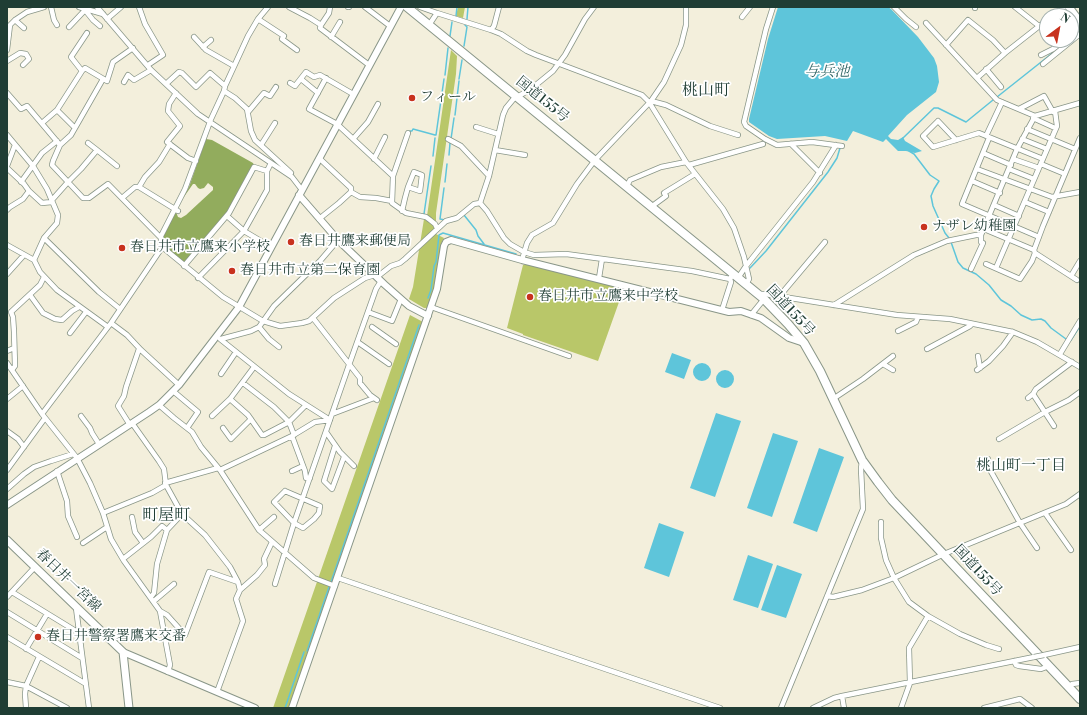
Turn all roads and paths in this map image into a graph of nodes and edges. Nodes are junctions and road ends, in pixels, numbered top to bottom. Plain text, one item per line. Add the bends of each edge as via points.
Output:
1 (44, 7) edge
2 (51, 7) edge
3 (79, 7) edge
4 (121, 7) edge
5 (139, 7) edge
6 (268, 7) edge
7 (288, 7) edge
8 (330, 7) edge
9 (365, 7) edge
10 (401, 7) edge
11 (407, 7) edge
12 (420, 7) edge
13 (499, 7) edge
14 (594, 7) edge
15 (686, 7) edge
16 (750, 7) edge
17 (773, 7) edge
18 (894, 7) edge
19 (1069, 7) edge
20 (99, 8) edge
21 (1019, 8) edge
22 (85, 9) junction
23 (437, 13) junction
24 (742, 16) dead end
25 (105, 17) junction
26 (258, 19) junction
27 (15, 20) junction
28 (340, 22) dead end
29 (1080, 22) edge
30 (8, 23) edge
31 (926, 23) dead end
32 (57, 25) dead end
33 (321, 25) junction
34 (429, 25) junction
35 (100, 26) dead end
36 (390, 26) junction
37 (1038, 26) joint
38 (69, 27) dead end
39 (916, 27) dead end
40 (24, 28) dead end
41 (491, 30) junction
42 (87, 33) dead end
43 (1080, 34) edge
44 (194, 37) dead end
45 (331, 37) junction
46 (211, 40) dead end
47 (946, 45) junction
48 (203, 47) junction
49 (133, 48) junction
50 (1055, 48) edge
51 (7, 50) edge
52 (298, 50) dead end
53 (1005, 53) junction
54 (1041, 55) dead end
55 (7, 61) edge
56 (559, 63) junction
57 (1043, 64) dead end
58 (23, 65) dead end
59 (369, 65) junction
60 (234, 66) junction
61 (150, 67) junction
62 (986, 69) junction
63 (82, 71) junction
64 (103, 78) junction
65 (326, 78) junction
66 (977, 78) junction
67 (300, 79) junction
68 (124, 82) dead end
69 (290, 83) dead end
70 (166, 84) junction
71 (225, 86) junction
72 (276, 87) dead end
73 (1001, 87) dead end
74 (224, 92) junction
75 (7, 93) edge
76 (176, 93) junction
77 (318, 93) junction
78 (353, 94) junction
79 (517, 97) junction
80 (650, 102) junction
81 (1002, 102) junction
82 (1080, 103) edge
83 (378, 104) dead end
84 (1019, 109) junction
85 (57, 110) junction
86 (1054, 111) junction
87 (248, 112) junction
88 (1034, 117) junction
89 (42, 123) junction
90 (210, 123) junction
91 (275, 123) dead end
92 (337, 124) junction
93 (476, 127) dead end
94 (75, 128) junction
95 (1055, 128) junction
96 (1027, 129) junction
97 (408, 132) dead end
98 (498, 134) junction
99 (738, 135) dead end
100 (7, 136) edge
101 (385, 137) dead end
102 (987, 137) junction
103 (1080, 138) edge
104 (448, 139) dead end
105 (1022, 139) junction
106 (1051, 139) junction
107 (353, 140) junction
108 (956, 140) junction
109 (59, 143) junction
110 (88, 143) dead end
111 (170, 144) junction
112 (763, 144) dead end
113 (791, 144) junction
114 (15, 145) junction
115 (261, 145) junction
116 (836, 145) junction
117 (842, 146) dead end
118 (1017, 149) junction
119 (1047, 149) junction
120 (97, 150) junction
121 (495, 150) junction
122 (1075, 150) junction
123 (983, 153) junction
124 (525, 156) dead end
125 (319, 158) junction
126 (374, 159) junction
127 (1013, 159) junction
128 (595, 160) junction
129 (196, 161) junction
130 (271, 163) junction
131 (688, 163) junction
132 (1041, 164) junction
133 (33, 166) junction
134 (117, 166) dead end
135 (7, 167) edge
136 (1010, 167) junction
137 (977, 169) junction
138 (267, 171) junction
139 (820, 173) junction
140 (695, 174) junction
141 (1065, 174) junction
142 (393, 176) junction
143 (489, 176) junction
144 (292, 177) junction
145 (1034, 179) junction
146 (1005, 180) junction
147 (972, 181) junction
148 (21, 182) junction
149 (68, 182) junction
150 (626, 186) junction
151 (138, 187) junction
152 (408, 187) dead end
153 (1030, 189) junction
154 (29, 191) junction
155 (350, 192) junction
156 (1080, 192) edge
157 (300, 193) junction
158 (1000, 193) junction
159 (1055, 197) junction
160 (122, 198) junction
161 (52, 200) junction
162 (392, 201) junction
163 (1025, 202) junction
164 (480, 203) junction
165 (994, 205) junction
166 (651, 207) junction
167 (7, 210) edge
168 (176, 210) junction
169 (402, 211) junction
170 (1049, 212) junction
171 (227, 216) junction
172 (990, 216) junction
173 (1019, 216) junction
174 (319, 219) junction
175 (1014, 227) junction
176 (437, 228) junction
177 (984, 229) junction
178 (244, 231) junction
179 (981, 235) junction
180 (1039, 237) junction
181 (44, 238) junction
182 (160, 238) junction
183 (1009, 239) junction
184 (338, 240) junction
185 (825, 242) dead end
186 (7, 245) edge
187 (161, 246) junction
188 (272, 247) junction
189 (1034, 251) junction
190 (524, 252) junction
191 (24, 255) junction
192 (602, 259) junction
193 (34, 260) junction
194 (522, 260) junction
195 (1080, 261) edge
196 (986, 264) dead end
197 (184, 266) junction
198 (746, 266) junction
199 (996, 268) junction
200 (970, 269) dead end
201 (7, 274) edge
202 (1071, 276) junction
203 (44, 277) junction
204 (734, 277) junction
205 (198, 278) junction
206 (378, 278) junction
207 (599, 278) junction
208 (1077, 280) dead end
209 (746, 284) junction
210 (30, 295) junction
211 (782, 296) junction
212 (761, 297) junction
213 (401, 299) junction
214 (834, 305) junction
215 (79, 306) junction
216 (239, 307) junction
217 (431, 307) junction
218 (120, 309) junction
219 (722, 310) junction
220 (9, 311) edge
221 (86, 312) junction
222 (368, 312) junction
223 (751, 315) junction
224 (428, 316) junction
225 (918, 317) junction
226 (313, 318) junction
227 (263, 321) junction
228 (1080, 321) edge
229 (972, 324) junction
230 (109, 325) junction
231 (259, 327) junction
232 (372, 327) dead end
233 (898, 331) dead end
234 (1012, 332) junction
235 (70, 333) dead end
236 (219, 338) junction
237 (359, 343) dead end
238 (804, 343) junction
239 (396, 344) dead end
240 (279, 347) dead end
241 (14, 348) junction
242 (139, 349) junction
243 (927, 349) dead end
244 (7, 351) edge
245 (236, 352) junction
246 (1060, 354) junction
247 (569, 356) dead end
248 (892, 356) dead end
249 (978, 356) dead end
250 (1072, 362) junction
251 (7, 363) edge
252 (389, 364) dead end
253 (883, 364) junction
254 (349, 365) junction
255 (1080, 366) edge
256 (254, 367) junction
257 (12, 370) junction
258 (893, 370) dead end
259 (221, 374) dead end
260 (243, 383) junction
261 (179, 385) junction
262 (23, 386) junction
263 (173, 391) junction
264 (1080, 392) edge
265 (1033, 394) junction
266 (230, 398) junction
267 (833, 398) junction
268 (1028, 398) dead end
269 (7, 399) edge
270 (159, 405) junction
271 (305, 406) junction
272 (1045, 412) junction
273 (332, 414) junction
274 (44, 416) junction
275 (81, 416) dead end
276 (212, 416) dead end
277 (250, 419) junction
278 (330, 420) junction
279 (288, 422) junction
280 (131, 424) junction
281 (1054, 426) dead end
282 (187, 428) junction
283 (223, 428) dead end
284 (7, 431) edge
285 (326, 432) junction
286 (293, 436) junction
287 (999, 439) dead end
288 (99, 444) junction
289 (335, 446) junction
290 (24, 447) junction
291 (75, 456) junction
292 (344, 457) junction
293 (988, 459) dead end
294 (862, 460) junction
295 (303, 466) junction
296 (354, 466) dead end
297 (219, 469) junction
298 (7, 470) edge
299 (57, 471) junction
300 (292, 471) dead end
301 (310, 478) junction
302 (166, 484) junction
303 (7, 489) edge
304 (1080, 494) edge
305 (303, 499) junction
306 (7, 504) edge
307 (103, 513) junction
308 (1045, 513) junction
309 (182, 514) junction
310 (132, 517) dead end
311 (274, 517) dead end
312 (881, 522) dead end
313 (294, 523) junction
314 (1020, 524) junction
315 (107, 528) junction
316 (167, 530) junction
317 (259, 530) junction
318 (77, 537) dead end
319 (7, 540) edge
320 (272, 542) junction
321 (83, 543) dead end
322 (143, 543) junction
323 (1037, 548) dead end
324 (1071, 550) dead end
325 (284, 553) junction
326 (944, 554) junction
327 (123, 559) junction
328 (35, 568) junction
329 (338, 578) junction
330 (894, 578) junction
331 (238, 582) junction
332 (174, 584) dead end
333 (275, 584) dead end
334 (334, 586) junction
335 (240, 590) junction
336 (8, 595) edge
337 (827, 596) junction
338 (153, 599) junction
339 (76, 608) junction
340 (160, 611) junction
341 (7, 612) edge
342 (47, 614) junction
343 (928, 616) junction
344 (37, 630) junction
345 (79, 633) junction
346 (7, 637) edge
347 (1080, 647) edge
348 (26, 649) junction
349 (999, 649) dead end
350 (122, 652) junction
351 (40, 657) junction
352 (82, 658) junction
353 (1014, 661) junction
354 (1049, 666) junction
355 (168, 672) junction
356 (910, 682) junction
357 (8, 683) edge
358 (1080, 683) edge
359 (86, 684) junction
360 (26, 686) junction
361 (1069, 687) junction
362 (217, 692) junction
363 (842, 696) junction
364 (1080, 699) edge
365 (26, 708) edge
366 (67, 708) edge
367 (90, 708) edge
368 (129, 708) edge
369 (255, 708) edge
370 (292, 708) edge
371 (720, 708) edge
372 (781, 708) edge
373 (812, 708) edge
374 (844, 708) edge
375 (901, 708) edge
376 (984, 708) edge
377 (1032, 708) edge

1 - 27 street via 27,12
2 - 32 street
3 - 22 street
4 - 25 street
5 - 61 street via 145,24 163,55
6 - 26 street
7 - 33 street
8 - 33 street
9 - 36 street
10 - 36 street
11 - 34 highway, 国道155号
12 - 23 street
13 - 41 street
14 - 56 street
15 - 80 street via 686,25 681,44 664,82
16 - 24 street
17 - 113 street via 744,122 746,126 777,145
18 - 39 street
19 - 29 main road
20 - 25 street
21 - 37 street
22 - 25 street
22 - 35 street
22 - 38 street
23 - 34 street
23 - 41 street
25 - 49 street
26 - 52 street via 284,36 282,39
26 - 60 street
27 - 30 street
27 - 40 street
28 - 45 street
30 - 51 street
31 - 47 street
33 - 45 street via 320,28
34 - 79 highway, 国道155号
36 - 59 street
37 - 53 street
41 - 56 street via 527,51
42 - 63 street via 71,57
43 - 57 street
44 - 48 street
45 - 59 street
46 - 48 street
47 - 53 street via 968,20
47 - 66 street
48 - 60 street
49 - 61 street
49 - 64 street via 114,62 107,80
50 - 54 street
53 - 62 street
55 - 58 street via 20,54 26,54 29,59
56 - 79 street via 539,83
56 - 80 street via 642,95
59 - 78 street
60 - 71 street
61 - 68 street via 134,80 128,75
61 - 70 street
62 - 66 street
62 - 73 street
63 - 64 street via 85,68
63 - 85 street
64 - 94 street
65 - 67 street via 320,75 314,77 306,72
65 - 77 street
65 - 78 street
66 - 81 street via 997,100
67 - 69 street via 295,86
67 - 77 street
70 - 71 street via 179,72 196,87 210,73
70 - 76 street
71 - 74 street
72 - 87 street via 270,96 264,93
74 - 87 street via 235,98
74 - 90 street
75 - 89 street via 21,109 28,106
76 - 90 street
76 - 111 street via 168,111 180,126 167,142
77 - 92 street via 309,109
78 - 92 street
79 - 98 street via 506,108
79 - 128 highway, 国道155号
80 - 99 street via 666,105 710,126
80 - 128 street
80 - 131 street
81 - 84 street
81 - 102 street
82 - 86 street
83 - 107 street via 368,122
84 - 86 street via 1044,96
84 - 88 street
85 - 89 street
85 - 94 street
86 - 88 street
86 - 95 street via 1057,126
87 - 115 street via 251,131
88 - 95 street
88 - 96 street
89 - 109 street
90 - 129 street
90 - 130 street
91 - 115 street
92 - 107 street
92 - 125 street
93 - 98 street
94 - 109 street via 71,135
95 - 106 street
96 - 105 street
96 - 106 street
97 - 142 street
98 - 121 street
100 - 114 street
101 - 126 street
102 - 108 street via 979,133
102 - 118 street
102 - 123 street
103 - 122 street
104 - 143 street via 461,146
105 - 118 street
105 - 119 street
106 - 119 street
106 - 122 street
107 - 126 street
108 - 108 street via 933,147 923,136 938,121
109 - 133 street via 42,153
109 - 149 street via 52,164
110 - 120 street
111 - 129 street
111 - 151 street
112 - 131 street
113 - 116 street via 812,142
113 - 139 street
114 - 133 street
114 - 135 street
115 - 144 street via 291,173
116 - 117 street
116 - 139 street
118 - 127 street
118 - 132 street
119 - 132 street
120 - 134 street
120 - 149 street
121 - 124 street
121 - 143 street
122 - 141 street
123 - 136 street
123 - 137 street
125 - 155 street via 351,188
125 - 157 street
126 - 142 street
127 - 132 street
127 - 136 street
128 - 150 highway, 国道155号
128 - 190 street via 576,184 554,223 532,235
129 - 168 street
130 - 138 street
130 - 144 street
131 - 140 street
131 - 150 street via 655,169 630,180
132 - 141 street
132 - 145 street
133 - 148 street
133 - 161 street
135 - 148 street
136 - 145 street
136 - 146 street
137 - 146 street
137 - 147 street
138 - 171 street via 254,167
138 - 178 street via 267,190
139 - 198 street
140 - 166 street via 664,193 666,196
140 - 198 street via 723,209 734,228
141 - 159 street
142 - 162 street
143 - 164 street
144 - 157 street
145 - 153 street
146 - 153 street
146 - 158 street
147 - 158 street
147 - 172 street via 962,204
148 - 154 street
149 - 160 street via 83,198 89,198 108,184
149 - 161 street
150 - 166 highway, 国道155号
151 - 160 street
151 - 168 street
152 - 169 street
153 - 159 street
153 - 163 street
154 - 161 street via 42,203
154 - 167 street via 23,199
155 - 162 street via 360,197
155 - 174 street
156 - 159 street
157 - 174 street
157 - 188 street
158 - 165 street
159 - 170 street
160 - 182 street
161 - 181 street via 58,219
162 - 169 street
163 - 170 street
163 - 173 street
164 - 176 street via 474,204 457,218 446,221
164 - 190 street via 504,238
165 - 172 street
165 - 173 street
166 - 204 highway, 国道155号
168 - 182 street
169 - 176 street via 426,217 433,221
170 - 180 street
171 - 178 street
171 - 197 street
172 - 175 street
172 - 177 street
173 - 175 street
174 - 184 street
175 - 180 street
175 - 183 street
176 - 206 street via 405,259 391,266
177 - 179 street
177 - 183 street
178 - 188 street
178 - 205 street
179 - 200 street via 983,243
179 - 214 street via 947,241 914,255
180 - 189 street
181 - 193 street
181 - 218 street
182 - 187 street
183 - 189 street
183 - 199 street
184 - 206 street
184 - 227 street via 274,306
185 - 211 street
186 - 191 street
187 - 197 street
187 - 218 street
188 - 216 street
189 - 199 street via 1032,261 1020,279
189 - 202 street
190 - 192 street via 534,255 566,254
190 - 194 street
191 - 193 street
191 - 201 street
192 - 204 street
192 - 207 street
193 - 203 street
194 - 207 street
194 - 217 street via 451,240 446,242
195 - 202 street
196 - 199 street
197 - 205 street
198 - 204 street
198 - 209 street via 750,279
202 - 208 street
203 - 210 street
203 - 215 street
204 - 209 highway, 国道155号
204 - 219 street
205 - 216 street
206 - 213 street
206 - 222 street
206 - 226 street via 365,278 347,288
207 - 219 street
209 - 212 highway, 国道155号
210 - 215 street via 44,313 55,319 62,320
210 - 220 street
211 - 212 street via 765,294
211 - 214 street
212 - 223 street
212 - 238 highway, 国道155号
213 - 222 street via 392,321
213 - 224 street
214 - 225 street
215 - 221 street
216 - 227 street
216 - 236 street
217 - 224 street
217 - 247 street
218 - 230 street
219 - 223 street via 741,311
220 - 241 street via 13,317
221 - 230 street
221 - 235 street
222 - 254 street
223 - 238 street via 761,318 789,338
224 - 329 street
225 - 229 street
225 - 233 street via 916,322
226 - 227 street via 302,323 280,326
226 - 254 street
227 - 231 street
228 - 246 street
229 - 234 street
229 - 243 street
230 - 242 street via 127,335
230 - 274 street
231 - 236 street
231 - 240 street
232 - 239 street
234 - 246 street
234 - 249 street via 1003,346 978,369
236 - 245 street
236 - 261 street
237 - 252 street
238 - 267 highway, 国道155号
241 - 244 street
241 - 257 street via 15,366
242 - 261 street
242 - 280 street via 124,396 118,406
245 - 256 street
245 - 259 street
246 - 250 street
248 - 253 street
250 - 255 street
250 - 265 street
251 - 257 street
253 - 258 street
253 - 267 street
254 - 273 street
254 - 273 street via 360,378 360,383 375,399
256 - 260 street
256 - 271 street
257 - 262 street
260 - 266 street
260 - 279 street
261 - 263 street
262 - 269 street
262 - 274 street
263 - 270 street
263 - 282 street via 198,412
264 - 272 street
265 - 268 street
265 - 272 street
266 - 276 street
266 - 277 street
267 - 294 highway, 国道155号
270 - 280 street
270 - 282 street
271 - 278 street
271 - 279 street
272 - 281 street
272 - 287 street
273 - 278 street
274 - 290 street
274 - 291 street
275 - 288 street
277 - 279 street via 262,435
277 - 283 street via 231,439
278 - 285 street
278 - 286 street via 315,422
279 - 286 street
280 - 288 street
280 - 302 street via 164,469
282 - 297 street
284 - 290 street via 18,438
285 - 289 street
285 - 301 street
286 - 295 street
286 - 297 street
288 - 291 street
289 - 292 street
289 - 292 street via 324,481 332,489
290 - 298 street
291 - 299 street
291 - 303 street via 51,460 34,467
291 - 307 street
292 - 296 street
293 - 314 street via 989,468
294 - 326 highway, 国道155号 via 892,500
294 - 337 street via 863,509
295 - 300 street
295 - 301 street via 306,478
297 - 302 street
297 - 317 street
299 - 306 street
299 - 318 street via 67,501 68,516
301 - 305 street
302 - 307 street via 152,493
302 - 309 street
304 - 308 street via 1066,504
305 - 313 street
305 - 313 street via 320,506 319,513 302,528
305 - 313 street via 285,491 274,502
307 - 315 street
308 - 314 street
308 - 324 street
309 - 316 street
309 - 331 street via 204,535 230,567
310 - 322 street via 135,532
311 - 317 street
312 - 330 street via 880,538
313 - 325 street
314 - 323 street
314 - 326 street
315 - 321 street
315 - 327 street
316 - 322 street via 162,526
316 - 338 street via 157,564
317 - 320 street
319 - 328 main road, 春日井一宮線
320 - 325 street
320 - 335 street via 264,559 265,565
322 - 327 street
325 - 333 street
325 - 334 street via 314,578
326 - 330 street
326 - 354 highway, 国道155号
327 - 338 street
328 - 336 street
328 - 339 main road, 春日井一宮線
329 - 334 street
329 - 371 street
330 - 337 street via 862,590
330 - 343 street via 909,602
331 - 335 street
331 - 340 street via 209,572 185,635
332 - 338 street
334 - 370 street
335 - 362 street via 236,599 243,621
336 - 342 street
337 - 372 street
338 - 340 street
339 - 345 street
339 - 350 main road, 春日井一宮線
340 - 355 street via 170,665
341 - 344 street
342 - 344 street
342 - 345 street
343 - 349 street via 960,634
343 - 356 street via 909,648
344 - 348 street
344 - 352 street
345 - 352 street
346 - 348 street
347 - 353 street, bridge
348 - 351 street
350 - 355 street
350 - 368 main road
351 - 359 street
351 - 360 street
352 - 359 street
353 - 354 street via 1019,666 1041,669
353 - 356 street
354 - 361 highway, 国道155号
355 - 362 street
356 - 363 street
356 - 375 street
357 - 360 street
358 - 361 street
359 - 367 street
360 - 365 street
360 - 366 street
361 - 364 highway, 国道155号
362 - 369 street
363 - 373 street
363 - 374 street
376 - 377 street via 1020,699

